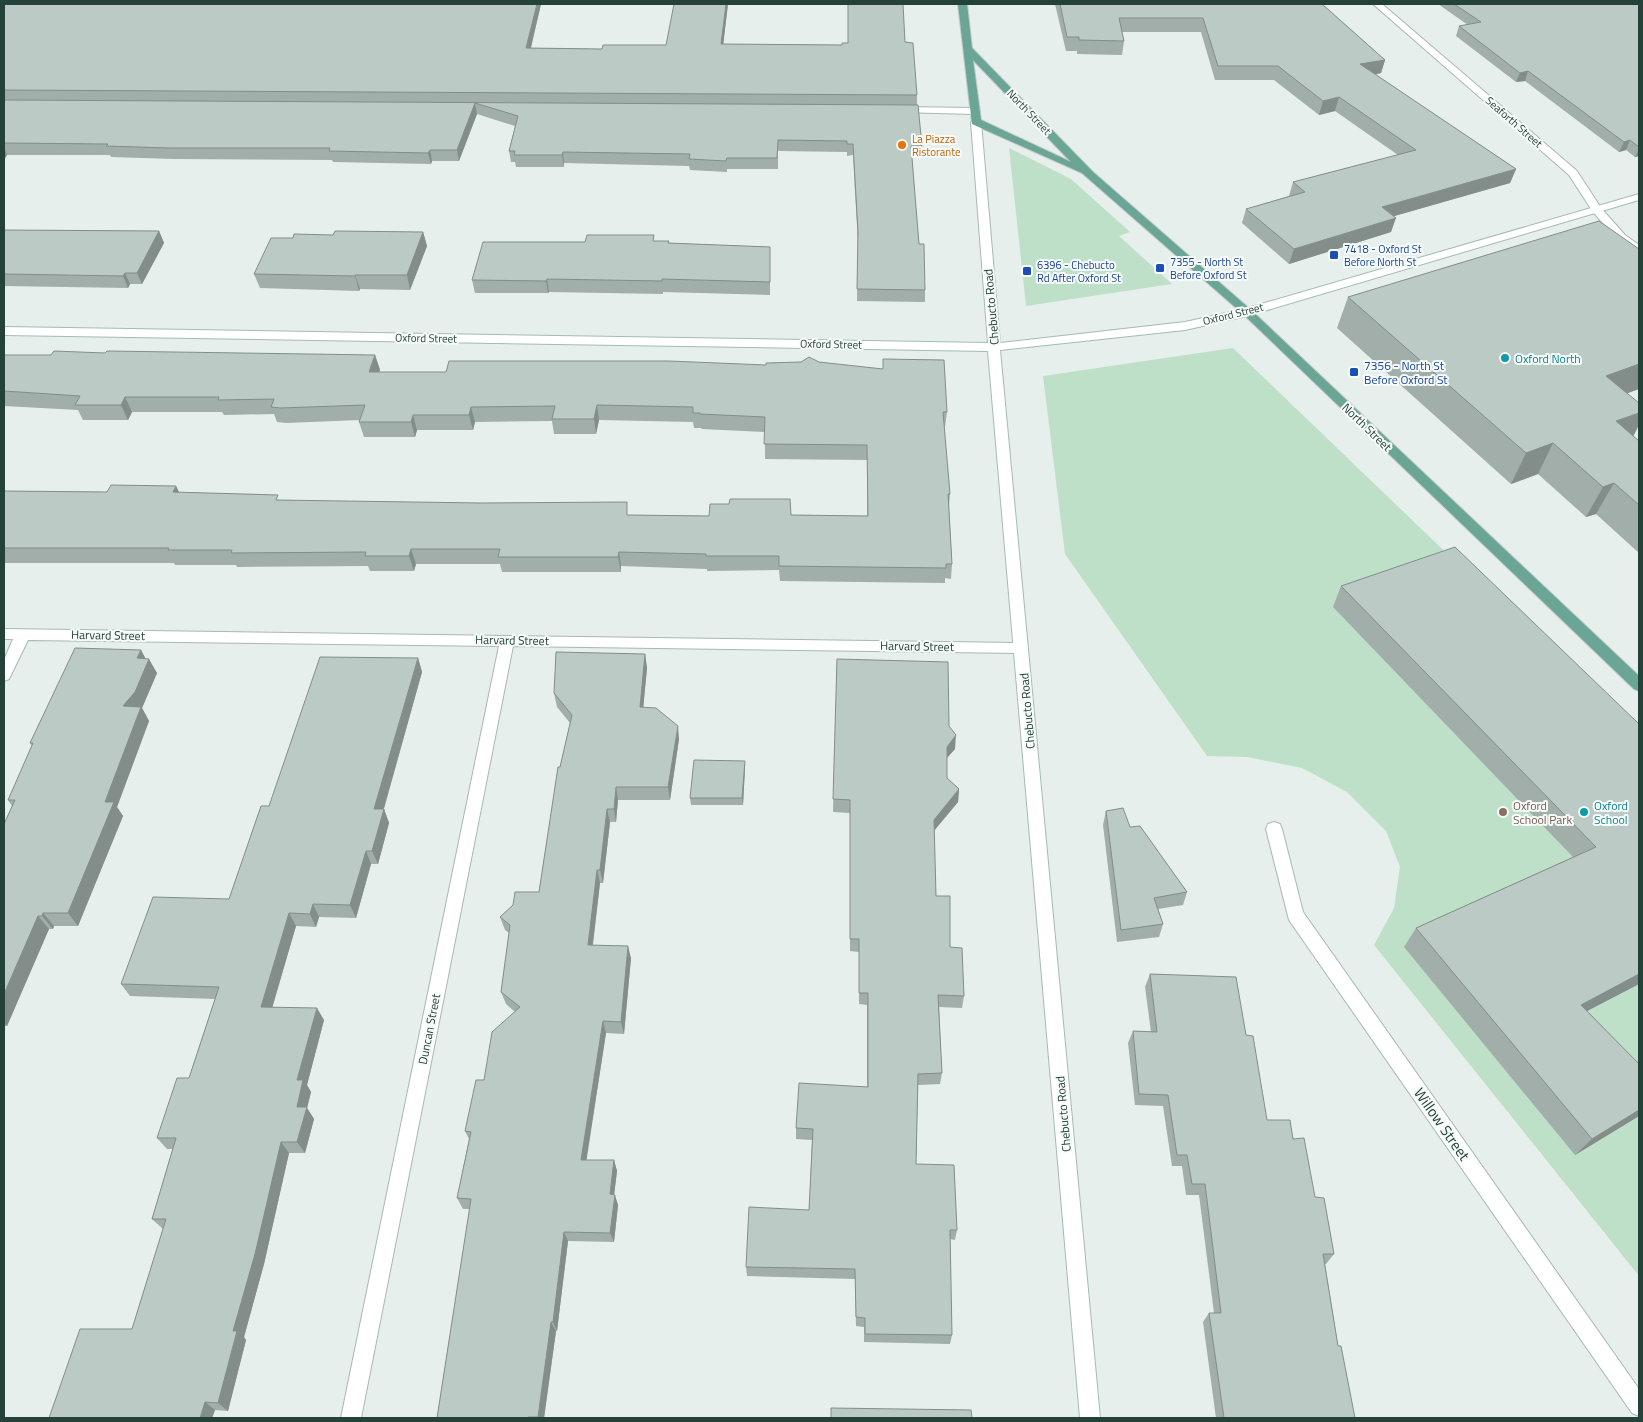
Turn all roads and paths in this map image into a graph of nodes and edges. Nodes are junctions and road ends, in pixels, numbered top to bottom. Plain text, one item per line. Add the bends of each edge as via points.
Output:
1 (962, 4) edge
2 (1377, 4) edge
3 (969, 50) junction
4 (892, 110) edge
5 (976, 116) junction
6 (1090, 174) junction
7 (1639, 197) edge
8 (1597, 210) junction
9 (1639, 250) edge
10 (1247, 312) junction
11 (4, 331) edge
12 (994, 347) junction
13 (4, 634) edge
14 (23, 634) junction
15 (507, 640) junction
16 (1021, 648) junction
17 (4, 675) edge
18 (1639, 685) edge
19 (1274, 829) dead end
20 (1639, 1406) edge
21 (351, 1418) edge
22 (1090, 1418) edge

1 - 3 main road, Chebucto Road
2 - 8 street, Seaforth Street via 1573,173
3 - 5 main road, Chebucto Road
3 - 6 main road, North Street
4 - 5 street
5 - 6 main road, North Street
5 - 12 street, Chebucto Road
6 - 10 main road, North Street
7 - 8 street, Oxford Street
8 - 9 street, Seaforth Street via 1621,237
8 - 10 street, Oxford Street
10 - 12 street, Oxford Street via 1185,326
10 - 18 main road, North Street
11 - 12 street, Oxford Street
12 - 16 street, Chebucto Road
13 - 14 street, Harvard Street
14 - 15 street, Harvard Street
14 - 17 street
15 - 16 street, Harvard Street
15 - 21 street, Duncan Street
16 - 22 street, Chebucto Road
19 - 20 street, Willow Street via 1295,915

